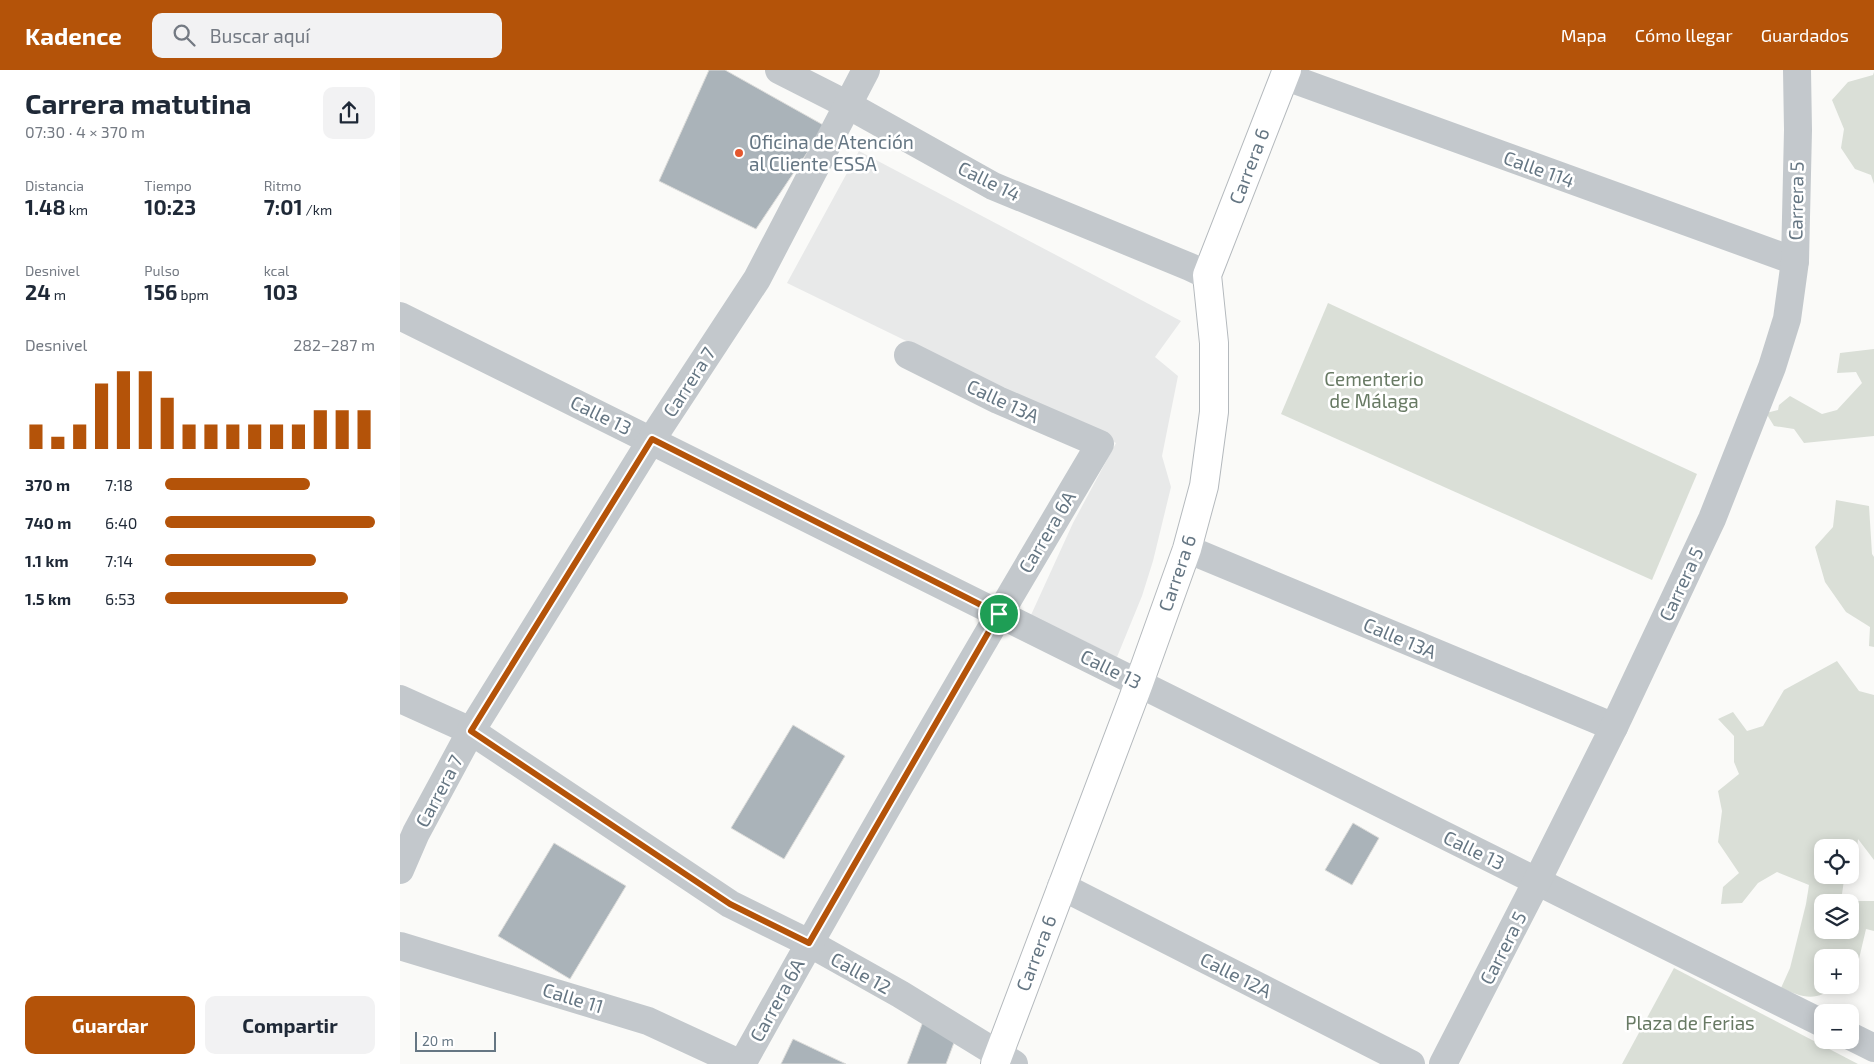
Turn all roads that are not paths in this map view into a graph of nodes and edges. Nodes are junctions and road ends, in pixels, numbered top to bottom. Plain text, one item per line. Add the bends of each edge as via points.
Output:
1 (779, 70) edge
2 (866, 70) edge
3 (1796, 70) edge
4 (1286, 73) edge
5 (848, 105) junction
6 (1795, 261) junction
7 (1207, 275) junction
8 (400, 316) edge
9 (908, 356) dead end
10 (652, 439) junction
11 (1100, 444) joint
12 (1187, 549) junction
13 (999, 614) junction
14 (1139, 683) junction
15 (400, 699) edge
16 (1614, 727) junction
17 (471, 731) junction
18 (400, 870) edge
19 (1537, 881) junction
20 (1061, 886) junction
21 (809, 943) junction
22 (400, 946) edge
23 (1814, 1019) edge
24 (1859, 1040) edge
25 (1874, 1048) edge
26 (1002, 1061) edge
27 (742, 1064) edge
28 (1411, 1064) edge
29 (1443, 1064) edge

1 - 5 street, Calle 14
2 - 5 street, Carrera 7
3 - 6 street, Carrera 5
4 - 6 street, Calle 114
4 - 7 highway, Carrera 6
5 - 7 street, Calle 14 via 992,186
5 - 10 street, Carrera 7 via 757,279
6 - 16 street, Carrera 5 via 1788,319 1742,446 1712,519
7 - 12 highway, Carrera 6 via 1214,343 1214,412 1204,486
8 - 10 street, Calle 13
9 - 11 street, Calle 13A
10 - 13 street, Calle 13
10 - 17 street, Carrera 7
11 - 13 street, Carrera 6A
12 - 14 highway, Carrera 6
12 - 16 street, Calle 13A
13 - 14 street, Calle 13
13 - 21 street, Carrera 6A
14 - 19 street, Calle 13
14 - 20 highway, Carrera 6
15 - 17 street, Calle 12
16 - 19 street, Carrera 5
17 - 18 street, Carrera 7 via 416,833
17 - 21 street, Calle 12 via 730,904
19 - 23 street, Calle 13
19 - 29 street, Carrera 5
20 - 26 highway, Carrera 6
20 - 28 street, Calle 12A
21 - 26 street, Calle 12 via 900,994
21 - 27 street, Carrera 6A
22 - 27 street, Calle 11 via 648,1021
24 - 25 street

